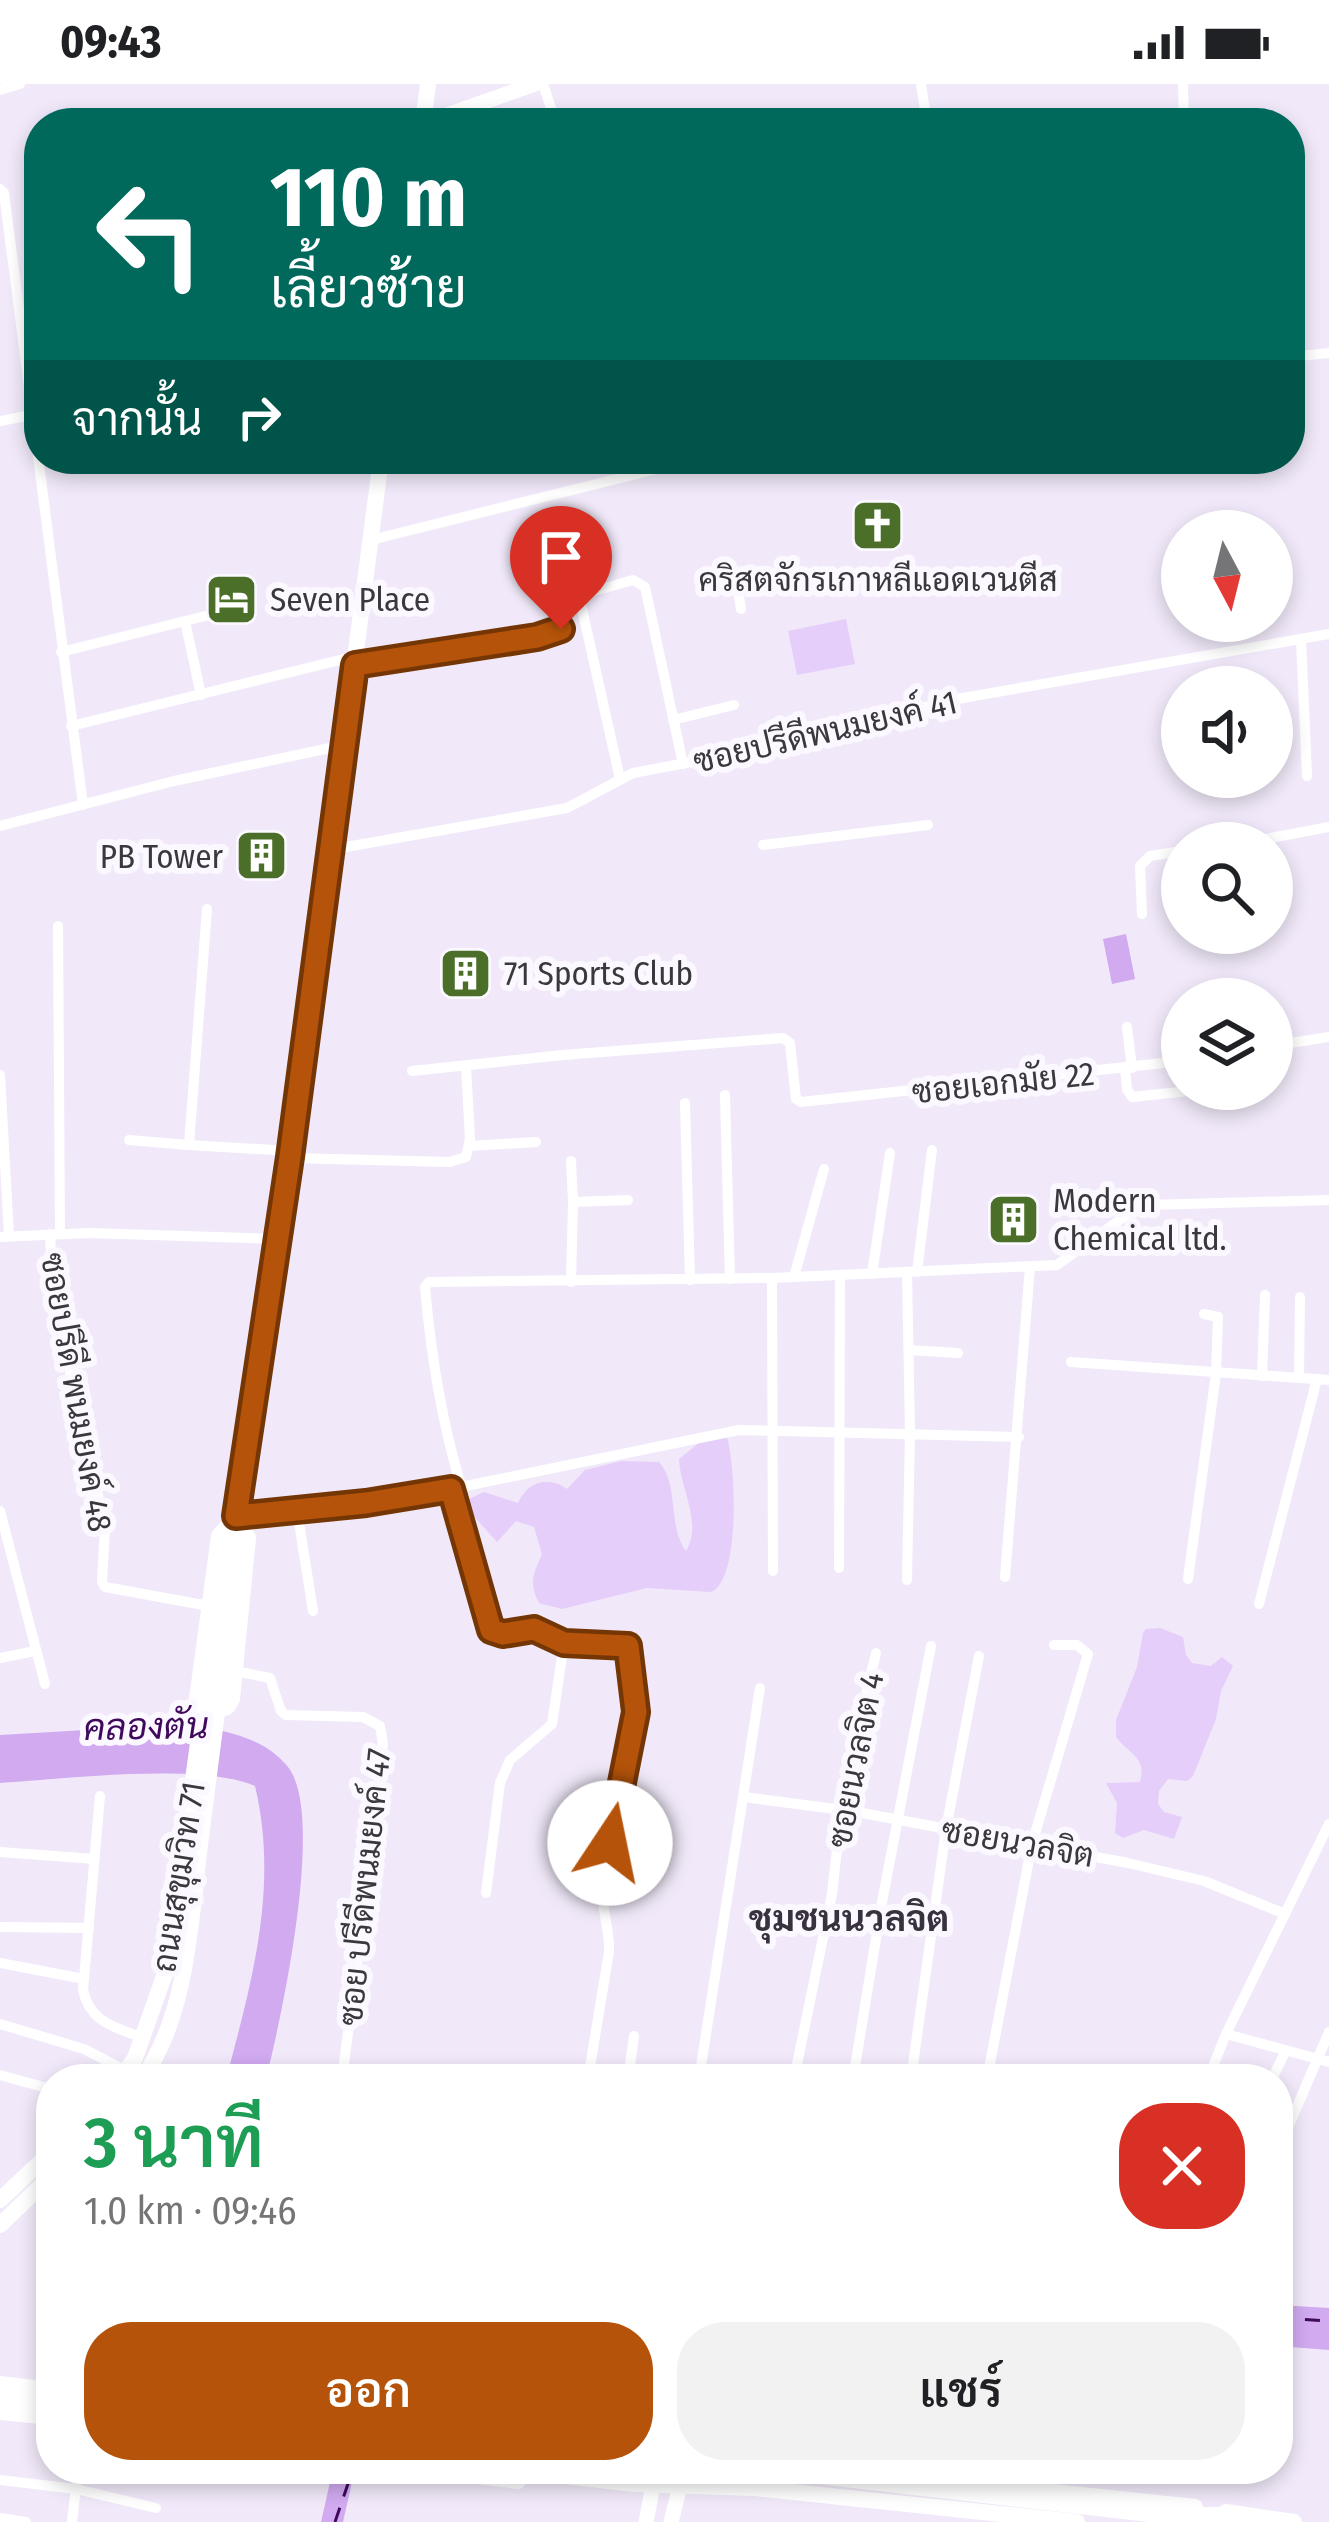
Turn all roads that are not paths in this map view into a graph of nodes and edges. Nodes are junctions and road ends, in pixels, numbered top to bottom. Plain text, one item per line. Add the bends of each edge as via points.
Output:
1 (20, 84) edge
2 (539, 84) edge
3 (0, 90) edge
4 (483, 102) junction
5 (466, 108) edge
6 (485, 108) edge
7 (0, 189) edge
8 (24, 352) edge
9 (39, 474) edge
10 (379, 474) edge
11 (634, 474) edge
12 (371, 540) junction
13 (735, 571) dead end
14 (552, 593) dead end
15 (741, 609) dead end
16 (213, 614) dead end
17 (185, 621) junction
18 (1329, 634) edge
19 (1301, 639) junction
20 (61, 652) junction
21 (355, 660) junction
22 (201, 695) junction
23 (734, 705) dead end
24 (673, 721) junction
25 (71, 725) junction
26 (344, 745) junction
27 (682, 764) junction
28 (1307, 776) dead end
29 (620, 779) junction
30 (82, 805) junction
31 (928, 825) dead end
32 (0, 826) edge
33 (1329, 827) edge
34 (1293, 834) edge
35 (763, 844) dead end
36 (329, 850) junction
37 (1161, 854) edge
38 (207, 909) dead end
39 (1142, 914) dead end
40 (58, 926) dead end
41 (1127, 1027) dead end
42 (1329, 1036) edge
43 (1293, 1042) edge
44 (1161, 1064) edge
45 (466, 1066) junction
46 (1129, 1068) junction
47 (412, 1071) dead end
48 (0, 1075) edge
49 (725, 1096) dead end
50 (1161, 1096) edge
51 (685, 1103) dead end
52 (128, 1140) dead end
53 (536, 1142) dead end
54 (189, 1144) junction
55 (470, 1146) junction
56 (932, 1150) dead end
57 (890, 1153) dead end
58 (290, 1154) junction
59 (571, 1161) dead end
60 (824, 1169) dead end
61 (628, 1200) dead end
62 (1329, 1200) edge
63 (573, 1202) junction
64 (55, 1234) junction
65 (5, 1237) edge
66 (276, 1239) junction
67 (1030, 1267) junction
68 (912, 1272) junction
69 (872, 1274) junction
70 (840, 1275) junction
71 (794, 1277) junction
72 (772, 1278) junction
73 (730, 1279) junction
74 (690, 1280) junction
75 (571, 1282) junction
76 (1265, 1295) dead end
77 (1300, 1297) dead end
78 (1204, 1314) dead end
79 (909, 1350) junction
80 (958, 1353) dead end
81 (1070, 1362) dead end
82 (1216, 1374) junction
83 (1262, 1376) junction
84 (1298, 1378) junction
85 (1323, 1379) edge
86 (772, 1430) junction
87 (838, 1432) junction
88 (910, 1433) junction
89 (1019, 1437) junction
90 (456, 1487) junction
91 (297, 1510) junction
92 (0, 1511) edge
93 (236, 1521) junction
94 (5, 1549) edge
95 (839, 1568) dead end
96 (773, 1571) dead end
97 (1005, 1577) dead end
98 (1188, 1579) dead end
99 (907, 1580) dead end
100 (1259, 1604) dead end
101 (209, 1606) junction
102 (313, 1611) dead end
103 (564, 1643) junction
104 (1054, 1645) dead end
105 (932, 1646) dead end
106 (35, 1651) junction
107 (876, 1653) dead end
108 (979, 1656) dead end
109 (0, 1658) edge
110 (235, 1671) junction
111 (45, 1684) dead end
112 (760, 1688) dead end
113 (100, 1796) dead end
114 (743, 1797) junction
115 (841, 1810) junction
116 (898, 1820) junction
117 (1329, 1824) edge
118 (946, 1829) junction
119 (1032, 1844) junction
120 (0, 1852) edge
121 (95, 1859) junction
122 (486, 1893) dead end
123 (1285, 1914) junction
124 (0, 1927) edge
125 (88, 1928) junction
126 (0, 1963) edge
127 (84, 1979) junction
128 (163, 2010) junction
129 (0, 2024) edge
130 (1329, 2032) edge
131 (1226, 2034) junction
132 (634, 2036) dead end
133 (143, 2038) junction
134 (1286, 2050) junction
135 (1323, 2060) edge
136 (110, 2064) edge
137 (134, 2064) edge
138 (151, 2064) edge
139 (344, 2064) edge
140 (591, 2064) edge
141 (630, 2064) edge
142 (701, 2064) edge
143 (797, 2064) edge
144 (856, 2064) edge
145 (913, 2064) edge
146 (990, 2064) edge
147 (1214, 2064) edge
148 (1279, 2064) edge
149 (0, 2075) edge
150 (36, 2085) edge
151 (1293, 2121) edge
152 (36, 2166) edge
153 (36, 2190) edge
154 (0, 2200) edge
155 (0, 2225) edge
156 (0, 2380) edge
157 (36, 2384) edge
158 (0, 2400) edge
159 (36, 2404) edge
160 (0, 2412) edge
161 (36, 2416) edge
162 (0, 2480) edge
163 (76, 2484) edge
164 (545, 2484) edge
165 (622, 2484) edge
166 (643, 2484) edge
167 (669, 2484) edge
168 (737, 2484) edge
169 (885, 2484) edge
170 (994, 2484) edge
171 (680, 2486) junction
172 (755, 2488) junction
173 (76, 2489) junction
174 (156, 2508) dead end
175 (1235, 2515) junction
176 (0, 2518) edge
177 (26, 2522) edge
178 (72, 2522) edge
179 (646, 2522) edge
180 (671, 2522) edge
181 (1078, 2522) edge
182 (1294, 2522) edge

1 - 3 street
2 - 4 street
4 - 5 street
4 - 6 street
7 - 8 street
9 - 20 street
10 - 12 main road, ถนนสุขุมวิท 71
11 - 12 street
12 - 21 main road, ถนนสุขุมวิท 71
13 - 15 street
14 - 21 street via 559,632
16 - 17 street
17 - 20 street
17 - 22 street
18 - 19 street, ซอยปรีดีพนมยงค์ 41
19 - 27 street, ซอยปรีดีพนมยงค์ 41 via 1009,688
19 - 28 street
20 - 25 street
21 - 22 street
21 - 26 main road, ถนนสุขุมวิท 71
22 - 25 street
23 - 24 street
24 - 27 street
24 - 29 street via 646,587 633,580 582,596
25 - 30 street
26 - 30 street
26 - 36 main road, ถนนสุขุมวิท 71
27 - 29 street, ซอยปรีดีพนมยงค์ 41
29 - 36 street, ซอยปรีดีพนมยงค์ 41 via 567,808
30 - 32 street
31 - 35 street
33 - 34 street
36 - 58 main road, ถนนสุขุมวิท 71
37 - 39 street via 1140,866
38 - 54 street
40 - 64 street
41 - 46 street
42 - 43 street
44 - 46 street, ซอยเอกมัย 22
45 - 46 street, ซอยเอกมัย 22 via 783,1038 796,1099 824,1100
45 - 47 street
45 - 55 street
46 - 50 street via 1129,1095
48 - 65 street
49 - 73 street
51 - 74 street
52 - 54 street
53 - 55 street
54 - 58 street
55 - 58 street via 466,1157 450,1162
56 - 68 street
57 - 69 street
58 - 66 main road, ถนนสุขุมวิท 71
59 - 63 street
60 - 71 street
61 - 63 street
62 - 67 street via 1149,1205 1064,1263
63 - 75 street
64 - 65 street
64 - 66 street
64 - 101 street, ซอยปรีดี พนมยงค์ 48 via 53,1297 105,1526 102,1582
66 - 93 main road, ถนนสุขุมวิท 71
67 - 68 street
67 - 89 street
68 - 69 street
68 - 79 street
69 - 70 street
70 - 71 street
70 - 87 street
71 - 72 street
72 - 73 street
72 - 86 street
73 - 74 street
74 - 75 street
75 - 90 street via 425,1285
76 - 83 street
77 - 84 street
78 - 82 street via 1218,1317
79 - 80 street
79 - 88 street
81 - 82 street
82 - 83 street
82 - 98 street
83 - 84 street
84 - 85 street
85 - 100 street
86 - 87 street
86 - 90 street
86 - 96 street
87 - 88 street
87 - 95 street
88 - 89 street
88 - 99 street
89 - 97 street
90 - 91 street
90 - 103 street via 491,1630 534,1629
91 - 93 street
91 - 102 street
92 - 94 street
93 - 101 main road via 219,1536
93 - 110 main road via 248,1538
93 - 128 main road, ถนนสุขุมวิท 71
94 - 106 street
101 - 110 main road via 199,1705 227,1707
103 - 122 street via 552,1724 510,1760 500,1783
103 - 140 street via 628,1646 636,1712 602,1885 610,1937
104 - 119 street via 1088,1654
105 - 116 street
106 - 109 street
106 - 111 street
107 - 115 street, ซอยนวลจิต 4
108 - 118 street
110 - 139 street, ซอย ปรีดีพนมยงค์ 47 via 270,1678 286,1715 380,1726
112 - 114 street
113 - 121 street
114 - 115 street, ซอยนวลจิต
114 - 142 street
115 - 116 street, ซอยนวลจิต
115 - 143 street, ซอยนวลจิต 4
116 - 118 street, ซอยนวลจิต
116 - 144 street
117 - 123 street
118 - 119 street, ซอยนวลจิต
118 - 145 street
119 - 123 street, ซอยนวลจิต via 1204,1881
119 - 146 street
120 - 121 street
121 - 125 street
123 - 131 street
124 - 125 street
125 - 127 street
126 - 127 street
127 - 133 street via 98,2020
128 - 128 main road via 153,1987 178,1825 204,1819 213,1832 191,1963 180,2004
128 - 133 main road, ถนนสุขุมวิท 71
128 - 138 main road, ถนนสุขุมวิท 71
129 - 136 street
130 - 135 street
131 - 134 street
131 - 147 street
132 - 141 street
133 - 137 main road, ถนนสุขุมวิท 71
134 - 135 street
134 - 148 street
135 - 151 street
149 - 150 street
152 - 154 main road
153 - 155 main road
156 - 157 main road
158 - 159 main road
160 - 161 main road
162 - 173 street
163 - 173 street
164 - 165 main road
166 - 179 street
167 - 171 main road
168 - 172 main road
169 - 175 main road via 1158,2515
170 - 175 main road
171 - 172 main road
171 - 180 street
172 - 181 main road
173 - 174 street
173 - 178 street
175 - 182 main road
176 - 177 street

